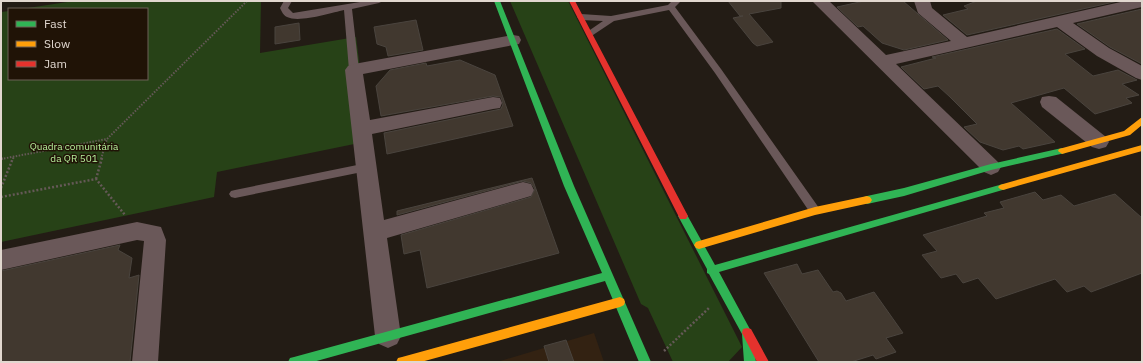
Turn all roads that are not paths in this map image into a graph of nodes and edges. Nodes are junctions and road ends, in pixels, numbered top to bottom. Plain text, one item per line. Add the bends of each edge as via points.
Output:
1 (288, 1) edge
2 (379, 1) edge
3 (497, 1) edge
4 (572, 1) edge
5 (820, 1) edge
6 (922, 1) edge
7 (1083, 1) edge
8 (1142, 2) edge
9 (674, 4) edge
10 (348, 8) junction
11 (1098, 12) junction
12 (581, 17) junction
13 (610, 19) junction
14 (1060, 21) junction
15 (590, 34) junction
16 (513, 40) junction
17 (963, 42) junction
18 (882, 62) junction
19 (354, 70) junction
20 (1142, 74) edge
21 (1049, 102) dead end
22 (493, 103) dead end
23 (1142, 120) edge
24 (362, 129) junction
25 (1099, 142) junction
26 (1142, 148) edge
27 (367, 167) junction
28 (991, 167) junction
29 (523, 190) dead end
30 (235, 194) dead end
31 (816, 211) junction
32 (375, 232) junction
33 (699, 245) junction
34 (1, 260) edge
35 (711, 270) junction
36 (608, 276) junction
37 (620, 302) junction
38 (747, 333) junction
39 (388, 336) junction
40 (644, 360) edge
41 (145, 362) edge
42 (294, 362) edge
43 (402, 362) edge
44 (750, 362) edge
45 (763, 362) edge

1 - 10 lane via 284,8 291,16
2 - 10 lane
3 - 16 main road
4 - 12 main road
5 - 18 street
6 - 17 street via 924,10
7 - 11 street
8 - 11 street
9 - 13 lane
9 - 31 lane
10 - 19 lane
11 - 14 street
12 - 13 lane
12 - 15 main road
13 - 15 lane
14 - 17 street
14 - 20 street via 1103,52
15 - 33 main road
16 - 19 street
16 - 36 main road via 569,186
17 - 18 street
18 - 28 street
19 - 24 street
21 - 25 street
22 - 24 street
23 - 25 main road via 1127,133
24 - 27 street
25 - 28 main road
26 - 35 main road
27 - 30 lane
27 - 32 street
28 - 31 main road via 904,192
29 - 32 street
31 - 33 main road
32 - 39 street
33 - 35 main road
34 - 41 street via 137,231 153,234 155,240
35 - 38 main road
36 - 37 main road
36 - 39 main road
37 - 40 main road
37 - 43 main road
38 - 44 main road
38 - 45 main road
39 - 42 main road

